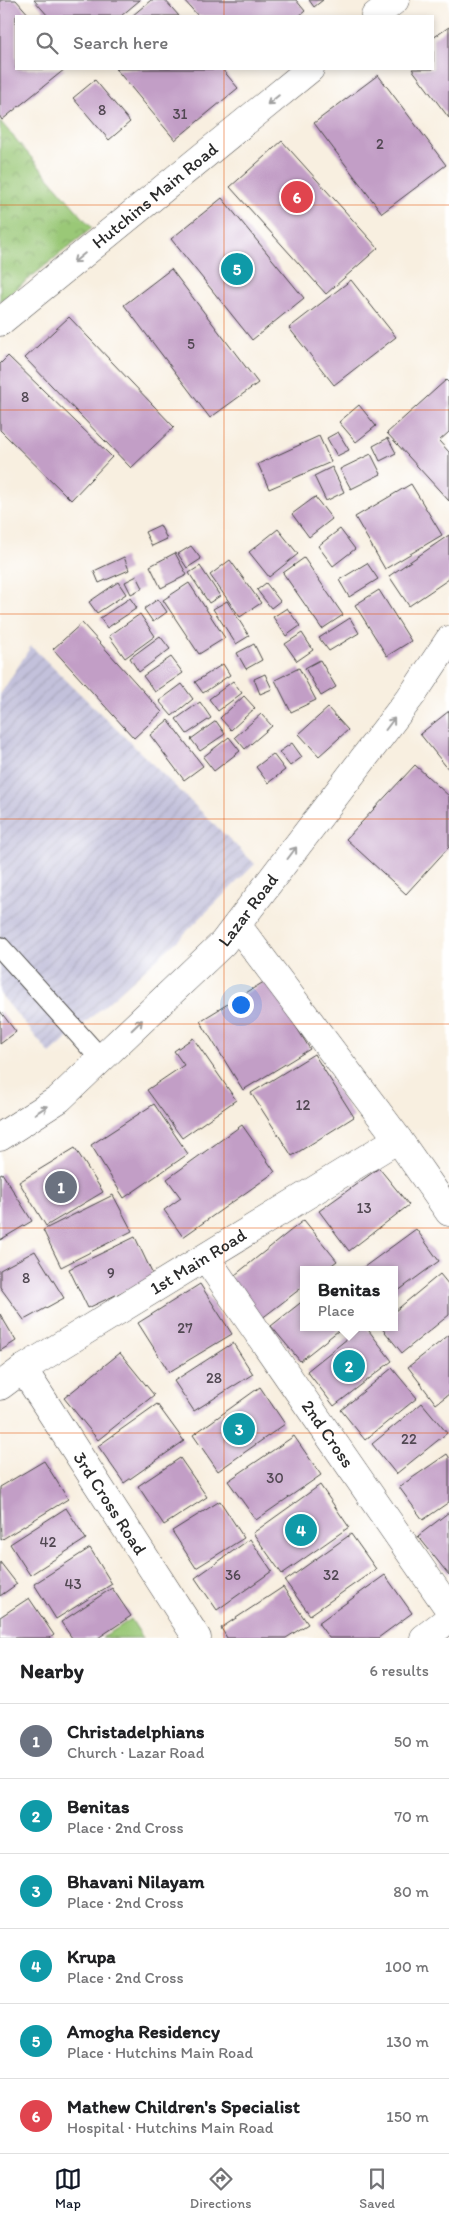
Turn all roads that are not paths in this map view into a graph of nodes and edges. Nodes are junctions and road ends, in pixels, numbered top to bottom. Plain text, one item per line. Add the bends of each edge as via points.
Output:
1 (395, 0) edge
2 (376, 15) edge
3 (309, 70) edge
4 (0, 322) edge
5 (449, 640) edge
6 (237, 925) junction
7 (0, 947) edge
8 (101, 1059) junction
9 (0, 1137) edge
10 (398, 1139) junction
11 (449, 1212) edge
12 (206, 1258) junction
13 (23, 1369) junction
14 (0, 1386) edge
15 (449, 1609) edge
16 (449, 1619) edge
17 (197, 1638) edge
18 (424, 1638) edge

1 - 2 street
3 -> 4 street, Hutchins Main Road
6 -> 5 street, Lazar Road via 415,691
8 -> 6 street, Lazar Road
6 - 10 street
7 - 8 lane
9 -> 8 street, Lazar Road via 59,1099
10 - 11 street
10 - 12 street, 1st Main Road
12 - 13 street, 1st Main Road
12 - 15 street, 2nd Cross
13 - 14 street, 1st Main Road
13 - 17 street, 3rd Cross Road
16 - 18 street

